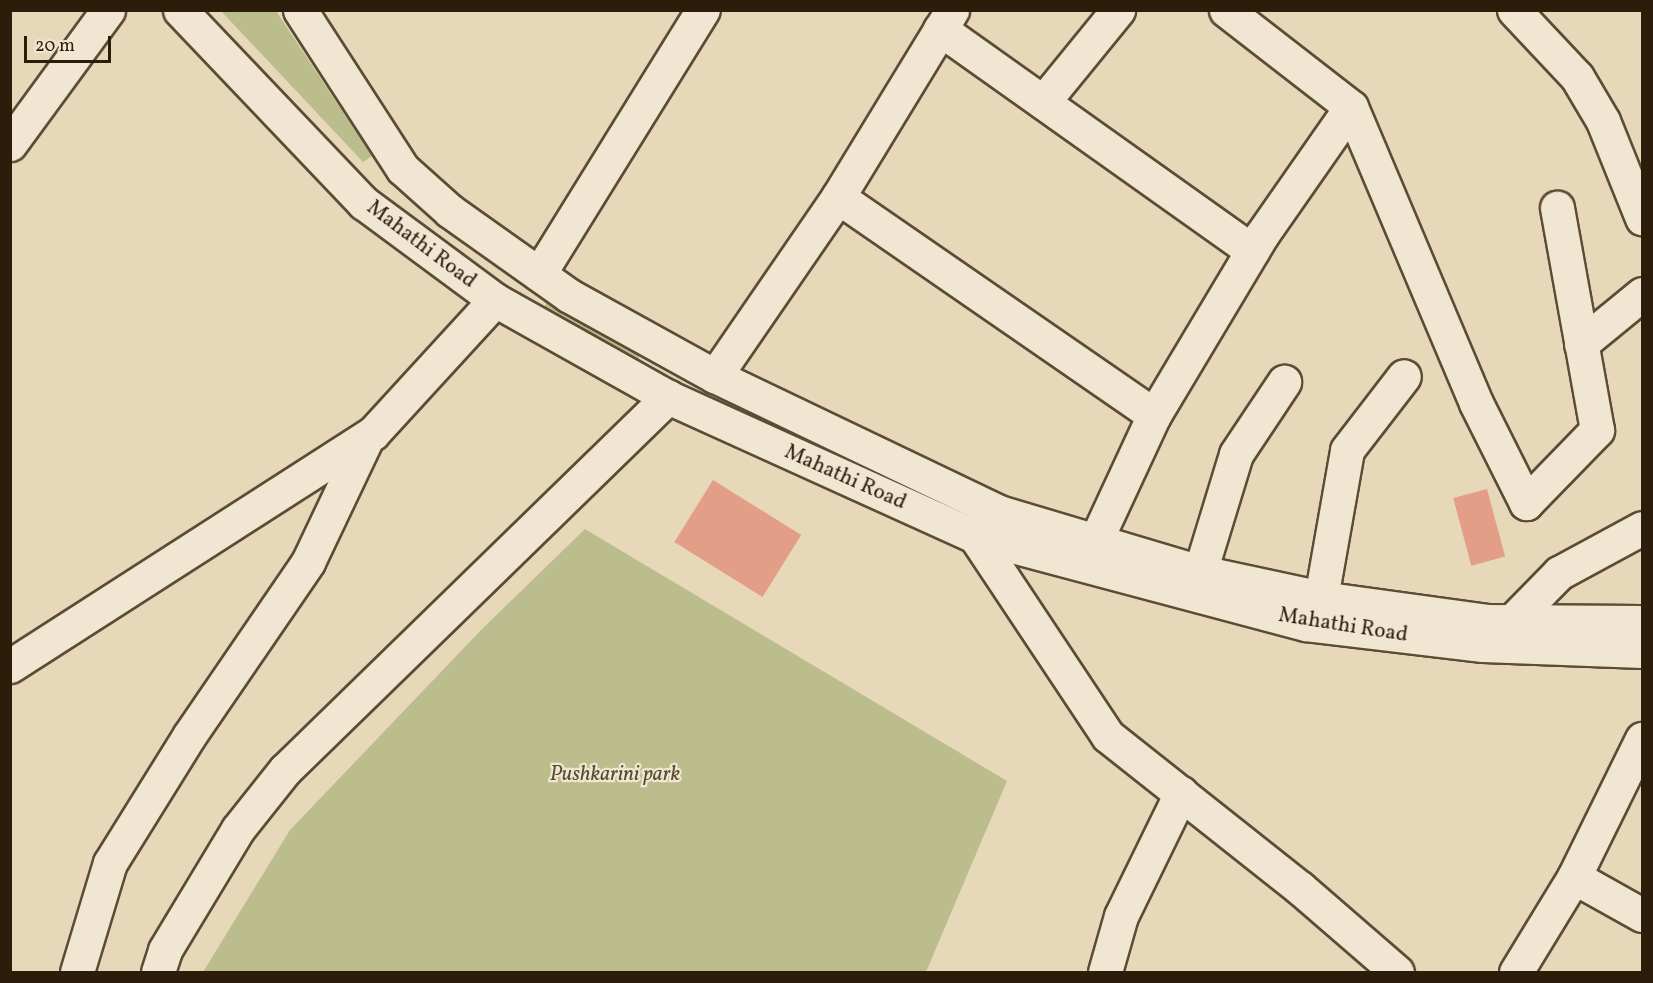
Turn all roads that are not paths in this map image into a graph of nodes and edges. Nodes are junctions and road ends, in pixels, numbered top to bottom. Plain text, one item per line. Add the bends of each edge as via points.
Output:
1 (108, 10) edge
2 (180, 10) edge
3 (300, 10) edge
4 (702, 10) edge
5 (1118, 10) edge
6 (1226, 10) edge
7 (1514, 10) edge
8 (946, 20) edge
9 (1043, 102) junction
10 (1351, 107) junction
11 (10, 144) edge
12 (838, 197) junction
13 (1557, 208) dead end
14 (1642, 218) edge
15 (1252, 250) junction
16 (539, 274) junction
17 (1642, 294) edge
18 (495, 300) junction
19 (1581, 344) junction
20 (715, 376) junction
21 (1404, 376) dead end
22 (1284, 382) dead end
23 (668, 397) junction
24 (1154, 415) junction
25 (367, 438) junction
26 (999, 512) junction
27 (1642, 528) edge
28 (975, 536) junction
29 (1095, 542) junction
30 (1200, 572) junction
31 (1321, 598) junction
32 (1642, 622) edge
33 (1493, 629) junction
34 (1642, 651) edge
35 (10, 666) edge
36 (1642, 739) edge
37 (1181, 793) junction
38 (1574, 877) junction
39 (1642, 915) edge
40 (77, 972) edge
41 (158, 972) edge
42 (1105, 972) edge
43 (1397, 972) edge
44 (1516, 972) edge

1 - 11 street
2 - 18 street, Mahathi Road via 364,203
3 - 16 street, Mahathi Road via 403,169 450,211
4 - 16 street
5 - 9 street
6 - 10 street
7 - 14 street via 1577,77 1603,121
8 - 9 street
8 - 12 street
9 - 15 street
10 - 15 street
10 - 19 street via 1476,403 1526,503 1597,430
12 - 20 street
12 - 24 street
13 - 19 street
15 - 24 street
16 - 20 street, Mahathi Road via 568,295
17 - 19 street
18 - 23 street, Mahathi Road
18 - 25 street
20 - 26 street, Mahathi Road
21 - 31 street via 1347,450
22 - 30 street via 1236,454
23 - 28 street, Mahathi Road
23 - 41 street via 285,770 238,829 165,950
24 - 29 street
25 - 35 street
25 - 40 street via 308,562 189,736 110,863
26 - 28 street
26 - 29 street, Mahathi Road
27 - 33 street via 1559,573
28 - 33 street, Mahathi Road via 1306,624
28 - 37 street via 1108,736
29 - 30 street, Mahathi Road
30 - 31 street, Mahathi Road
31 - 33 street, Mahathi Road
32 - 33 street, Mahathi Road
33 - 34 street, Mahathi Road
36 - 38 street
37 - 42 street via 1121,916
37 - 43 street
38 - 39 street
38 - 44 street

